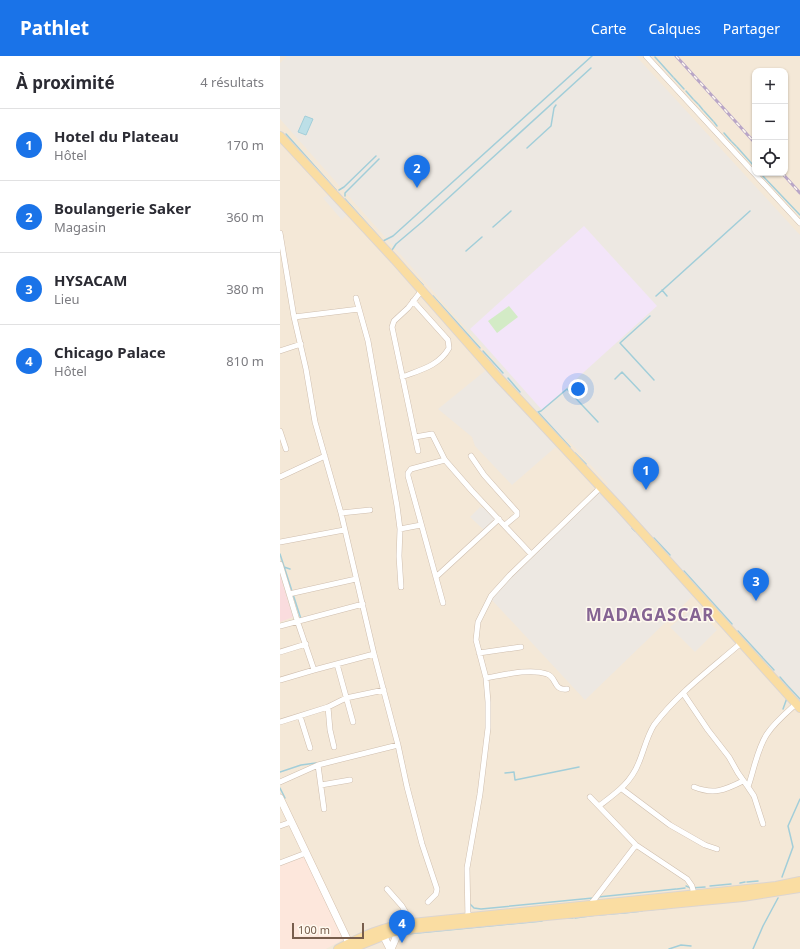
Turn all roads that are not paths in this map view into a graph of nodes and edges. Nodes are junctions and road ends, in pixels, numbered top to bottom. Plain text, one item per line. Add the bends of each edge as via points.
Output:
1 (646, 56) edge
2 (280, 136) edge
3 (800, 223) edge
4 (280, 233) edge
5 (281, 250) edge
6 (421, 291) junction
7 (356, 298) dead end
8 (415, 299) junction
9 (359, 309) junction
10 (294, 317) junction
11 (301, 344) junction
12 (280, 351) edge
13 (402, 377) junction
14 (280, 431) edge
15 (415, 437) junction
16 (286, 449) dead end
17 (418, 451) dead end
18 (325, 456) junction
19 (471, 456) dead end
20 (445, 460) junction
21 (280, 477) edge
22 (601, 488) junction
23 (370, 510) dead end
24 (341, 513) junction
25 (499, 519) junction
26 (421, 525) junction
27 (505, 525) junction
28 (400, 529) junction
29 (344, 530) junction
30 (280, 542) edge
31 (531, 554) junction
32 (280, 564) edge
33 (436, 577) junction
34 (356, 579) junction
35 (401, 587) dead end
36 (289, 594) junction
37 (443, 603) dead end
38 (363, 604) junction
39 (297, 620) junction
40 (280, 626) edge
41 (741, 643) junction
42 (306, 644) junction
43 (521, 647) dead end
44 (280, 652) edge
45 (479, 653) junction
46 (374, 654) junction
47 (337, 664) junction
48 (314, 670) junction
49 (486, 678) junction
50 (280, 680) edge
51 (567, 689) dead end
52 (384, 690) junction
53 (683, 693) junction
54 (346, 698) junction
55 (798, 706) edge
56 (328, 707) junction
57 (300, 716) junction
58 (280, 722) edge
59 (353, 722) dead end
60 (398, 745) junction
61 (334, 747) dead end
62 (310, 748) dead end
63 (318, 765) junction
64 (350, 780) dead end
65 (743, 781) junction
66 (280, 782) edge
67 (321, 785) junction
68 (694, 787) dead end
69 (748, 787) junction
70 (622, 789) junction
71 (590, 797) dead end
72 (280, 798) edge
73 (599, 806) junction
74 (324, 810) dead end
75 (291, 822) junction
76 (763, 824) dead end
77 (280, 826) edge
78 (636, 845) junction
79 (716, 849) dead end
80 (306, 853) junction
81 (280, 863) edge
82 (800, 881) edge
83 (800, 888) edge
84 (387, 889) dead end
85 (694, 894) junction
86 (428, 902) dead end
87 (590, 905) junction
88 (468, 921) junction
89 (412, 923) junction
90 (399, 928) junction
91 (381, 932) junction
92 (350, 946) edge
93 (338, 949) edge
94 (391, 949) edge

1 - 3 street
2 - 6 main road
4 - 5 street
5 - 10 street
6 - 8 street
6 - 22 main road
7 - 9 street
8 - 13 street via 392,324
8 - 13 street via 448,340 449,348 432,366
9 - 10 street
9 - 28 street via 368,341
10 - 11 street
11 - 12 street
11 - 18 street via 315,422
13 - 15 street
14 - 16 street
15 - 17 street
15 - 20 street via 432,434
18 - 21 street
18 - 24 street
19 - 27 street via 484,475 517,512 517,515
20 - 25 street
20 - 26 street via 411,469 408,473
22 - 31 street
22 - 41 main road
23 - 24 street
24 - 29 street
25 - 27 street
25 - 33 street
26 - 28 street
26 - 33 street
27 - 31 street
28 - 35 street
29 - 30 street
29 - 34 street
31 - 45 street via 486,604 476,631
32 - 36 street
33 - 37 street
34 - 36 street
34 - 38 street
36 - 39 street
38 - 39 street
38 - 46 street
39 - 40 street
39 - 42 street
41 - 53 street
41 - 55 main road
42 - 44 street
42 - 48 street
43 - 45 street
45 - 49 street
46 - 47 street
46 - 52 street
47 - 48 street
47 - 54 street
48 - 50 street
49 - 51 street via 520,672 546,673 559,688
49 - 88 street via 488,728 467,868
52 - 54 street
52 - 60 street
53 - 65 street
53 - 70 street via 654,726 635,771
54 - 56 street
54 - 59 street
55 - 69 street via 782,717 768,733
56 - 57 street
56 - 61 street via 330,734
57 - 58 street
57 - 62 street
60 - 63 street
60 - 86 street via 418,830 437,889 436,894
63 - 66 street
63 - 67 street
64 - 67 street
65 - 68 street via 715,792
65 - 69 street
67 - 74 street
69 - 76 street via 754,796
70 - 73 street
70 - 79 street via 670,826
71 - 73 street
72 - 75 street
73 - 78 street
75 - 77 street
75 - 80 street
78 - 85 street via 688,879
78 - 87 street
80 - 81 street
80 - 92 street
82 - 85 main road via 776,886
83 - 88 main road via 743,897
84 - 89 street via 402,906
85 - 87 main road
87 - 88 main road
88 - 89 main road
88 - 90 main road
89 - 90 main road
90 - 91 main road
90 - 94 street
91 - 92 main road
91 - 94 street
92 - 93 main road

